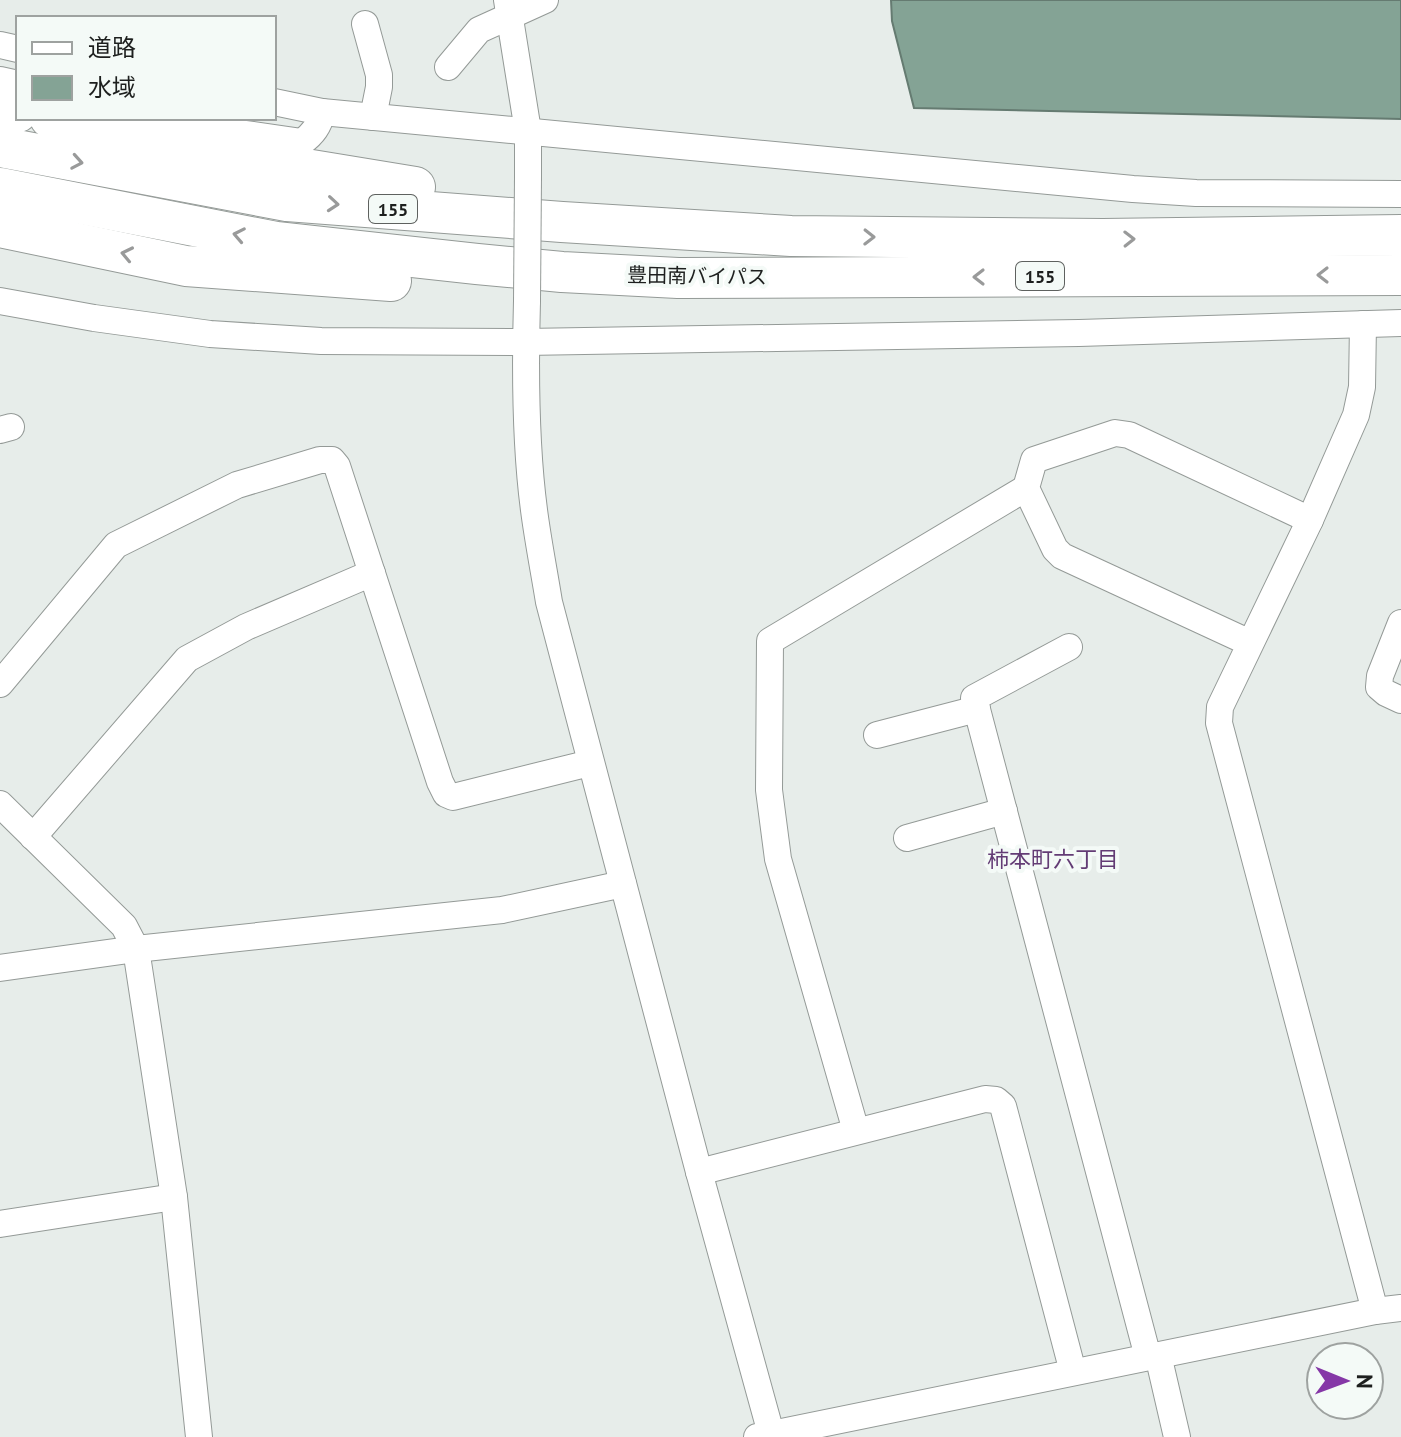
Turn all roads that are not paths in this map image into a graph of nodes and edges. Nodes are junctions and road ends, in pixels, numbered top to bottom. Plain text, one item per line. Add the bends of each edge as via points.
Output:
1 (545, 0) edge
2 (508, 8) edge
3 (365, 24) dead end
4 (448, 67) dead end
5 (276, 102) edge
6 (322, 112) junction
7 (373, 117) junction
8 (60, 120) edge
9 (181, 120) edge
10 (528, 131) junction
11 (0, 147) edge
12 (0, 188) edge
13 (1401, 194) edge
14 (0, 227) edge
15 (1401, 235) edge
16 (791, 236) junction
17 (1401, 275) edge
18 (678, 278) junction
19 (0, 301) edge
20 (1401, 323) edge
21 (1363, 324) junction
22 (525, 342) junction
23 (1026, 488) junction
24 (1310, 520) junction
25 (372, 573) junction
26 (1401, 623) edge
27 (1250, 643) junction
28 (1069, 647) dead end
29 (0, 684) edge
30 (1401, 700) edge
31 (977, 709) junction
32 (877, 735) dead end
33 (590, 763) junction
34 (0, 804) edge
35 (1004, 811) junction
36 (33, 837) junction
37 (907, 838) dead end
38 (623, 884) junction
39 (136, 949) junction
40 (0, 968) edge
41 (856, 1131) junction
42 (699, 1172) junction
43 (174, 1197) junction
44 (0, 1224) edge
45 (1388, 1309) edge
46 (1153, 1356) junction
47 (1073, 1372) junction
48 (767, 1436) edge
49 (199, 1437) edge
50 (1177, 1437) edge

1 - 2 street
2 - 4 street via 479,30
2 - 10 street
3 - 7 street via 379,75
5 - 6 street
6 - 7 street
6 - 9 street via 302,142
7 - 10 street
8 - 16 highway, 155 via 419,188 755,214
10 - 13 street via 1133,189
10 - 22 street, bridge
11 -> 16 highway, 155 via 287,201
18 -> 12 highway, 豊田南バイパス / 155 via 491,266 276,242
18 -> 14 highway, 155 via 564,289 501,288 186,266
16 -> 15 highway, 155
17 -> 18 highway, 豊田南バイパス / 155
19 - 22 street via 210,334 321,341
20 - 21 street
21 - 22 street
21 - 24 street via 1356,415
22 - 33 street via 533,510 549,602
23 - 24 street via 1034,460 1115,433
23 - 27 street via 1062,556
23 - 41 street via 770,641 769,790 778,859
24 - 27 street
25 - 29 street via 332,460 250,480 116,545
25 - 33 street via 446,794 453,797
25 - 36 street via 246,627 187,659
26 - 30 street via 1379,687
27 - 45 street via 1220,707 1219,723
28 - 31 street via 974,698
31 - 32 street
31 - 35 street
33 - 38 street
34 - 36 street
35 - 37 street
35 - 46 street
36 - 39 street via 124,926
38 - 39 street via 502,910
38 - 42 street
39 - 40 street
39 - 43 street
41 - 42 street
41 - 47 street via 985,1099 1003,1106
42 - 48 street
43 - 44 street
43 - 49 street
45 - 46 street
46 - 47 street
46 - 50 street
47 - 48 street

